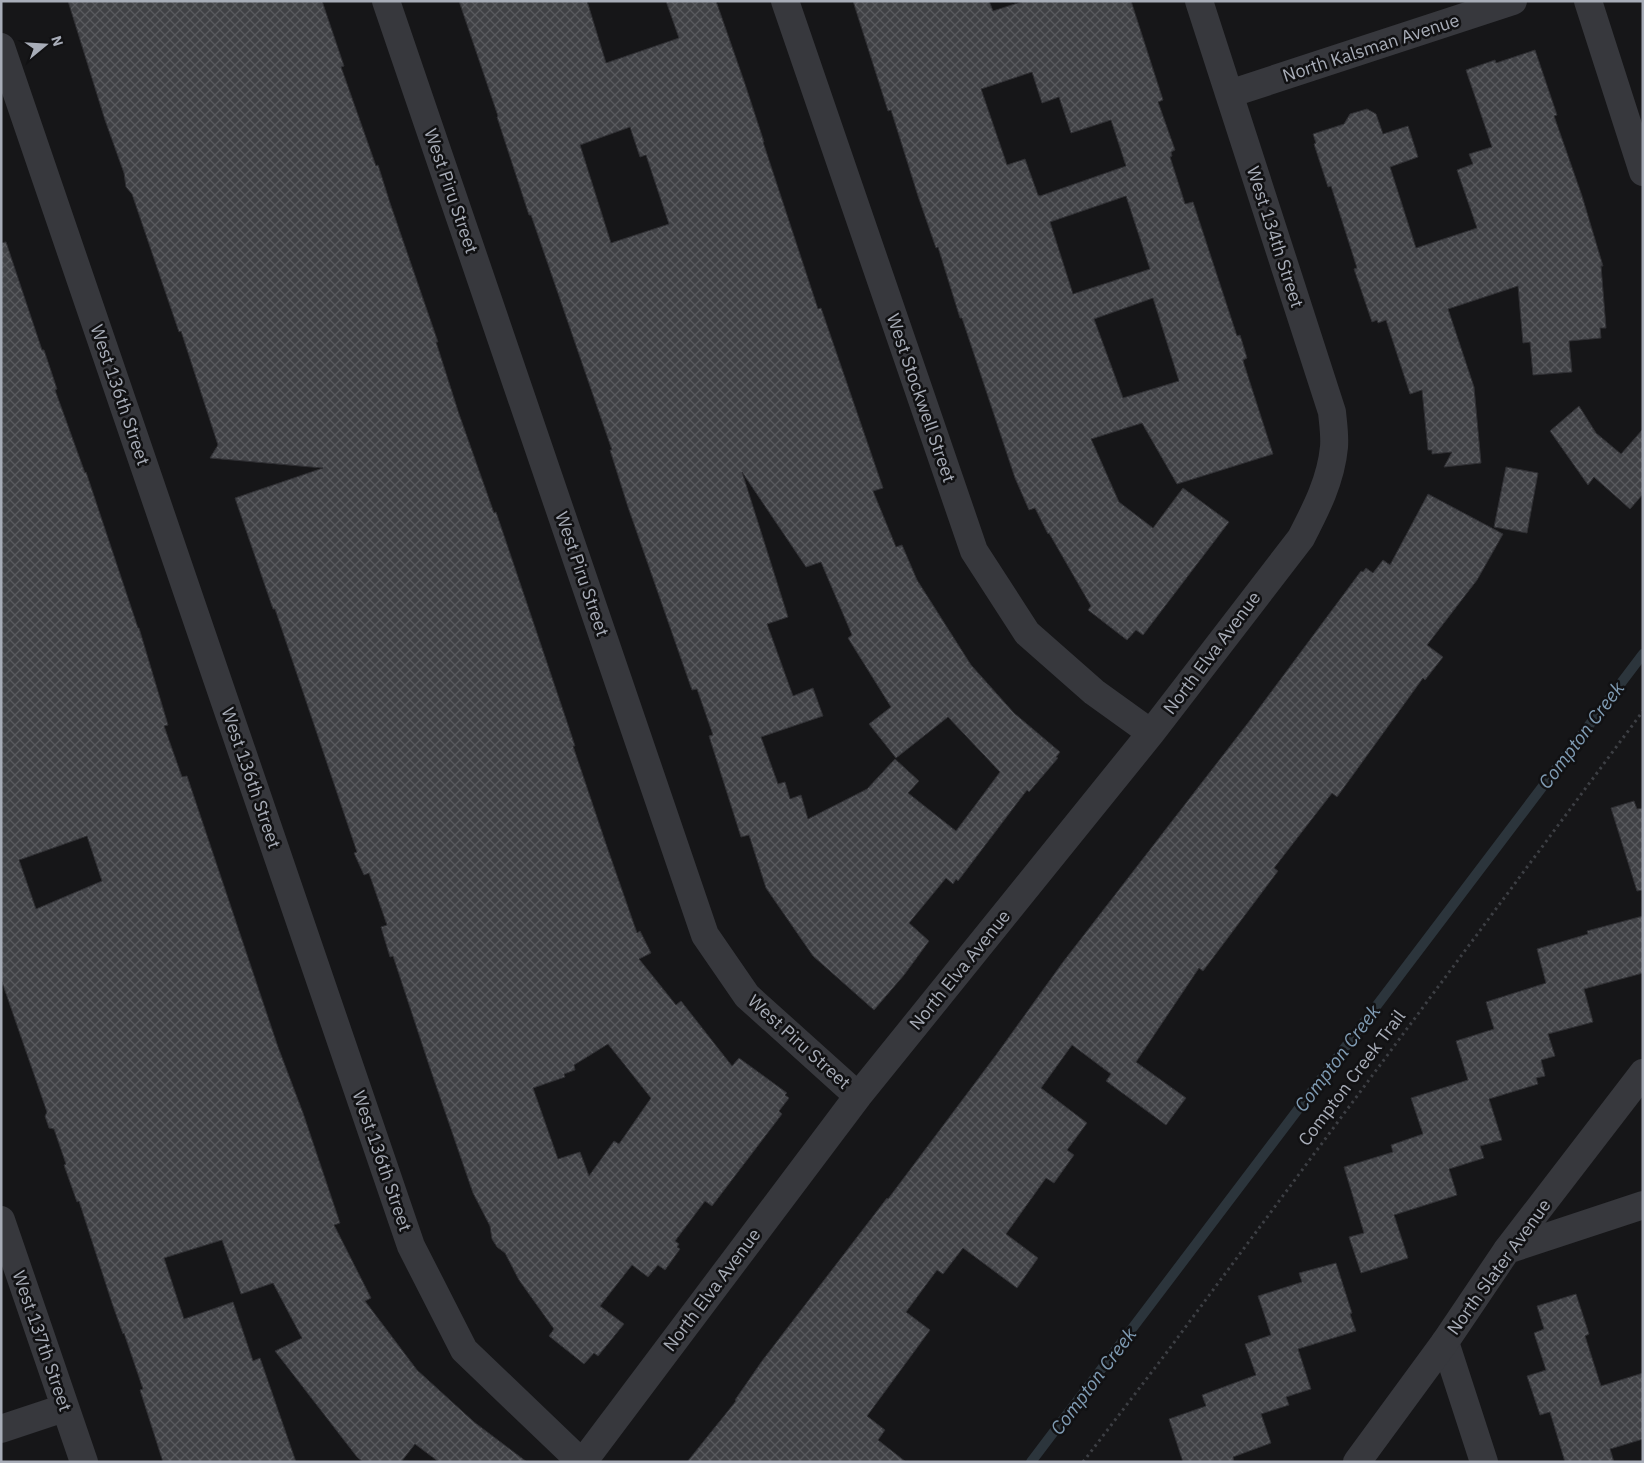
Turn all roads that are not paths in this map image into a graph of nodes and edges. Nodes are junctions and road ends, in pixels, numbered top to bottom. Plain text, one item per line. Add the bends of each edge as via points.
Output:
1 (386, 1) edge
2 (785, 1) edge
3 (1199, 1) edge
4 (1513, 1) edge
5 (1588, 1) edge
6 (1, 47) edge
7 (1229, 94) junction
8 (1643, 172) edge
9 (1330, 476) joint
10 (1151, 733) junction
11 (1643, 1073) edge
12 (858, 1096) junction
13 (1643, 1205) edge
14 (1, 1220) edge
15 (1507, 1250) junction
16 (1445, 1342) junction
17 (64, 1408) junction
18 (1, 1429) edge
19 (84, 1462) edge
20 (582, 1462) edge
21 (1357, 1462) edge
22 (1484, 1462) edge

1 - 12 street, West Piru Street via 705,935 747,996
2 - 10 street, West Stockwell Street via 974,551 1027,633 1094,692
3 - 7 street, West 134th Street
4 - 7 street, North Kalsman Avenue
5 - 8 street
6 - 20 street, West 136th Street via 412,1246 464,1350
7 - 9 street, West 134th Street via 1332,412 1334,445
9 - 10 street, North Elva Avenue via 1300,538
10 - 12 street, North Elva Avenue
11 - 15 street, North Slater Avenue
12 - 20 street, North Elva Avenue
13 - 15 street
14 - 17 street, West 137th Street
15 - 16 street, North Slater Avenue
16 - 21 street, North Slater Avenue
16 - 22 street
17 - 18 street
17 - 19 street, West 137th Street

